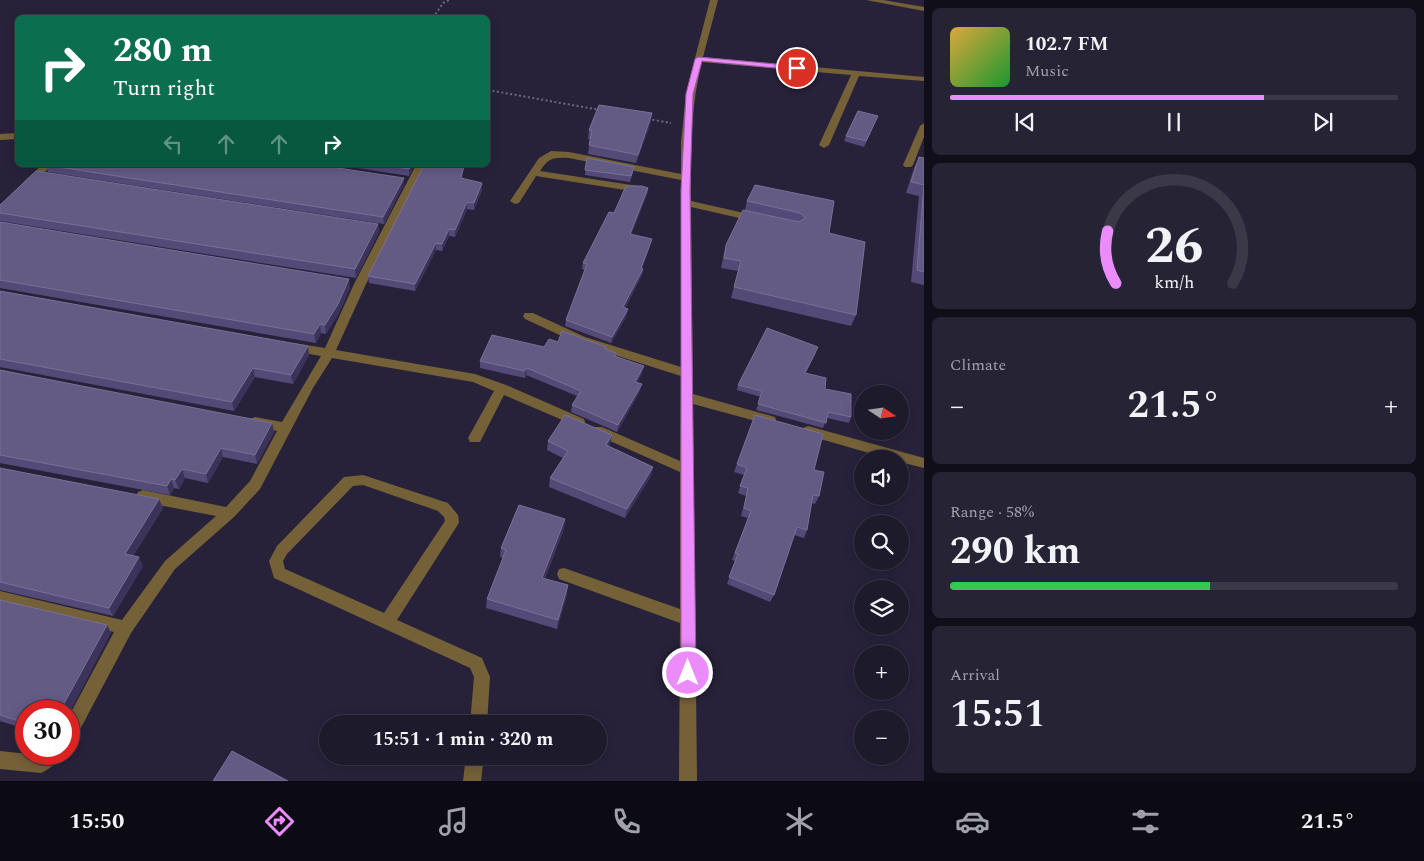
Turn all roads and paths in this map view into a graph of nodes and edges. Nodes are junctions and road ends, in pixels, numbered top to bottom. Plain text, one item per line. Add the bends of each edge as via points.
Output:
1 (449, 0) edge
2 (714, 0) edge
3 (870, 0) edge
4 (924, 9) edge
5 (435, 15) edge
6 (698, 59) junction
7 (856, 73) junction
8 (924, 80) edge
9 (490, 90) edge
10 (602, 110) edge
11 (640, 117) edge
12 (687, 126) junction
13 (924, 126) edge
14 (15, 136) edge
15 (0, 137) edge
16 (824, 145) dead end
17 (908, 165) dead end
18 (46, 167) edge
19 (419, 167) edge
20 (535, 173) junction
21 (686, 178) junction
22 (638, 189) edge
23 (19, 192) edge
24 (515, 201) dead end
25 (685, 203) junction
26 (768, 222) edge
27 (529, 316) dead end
28 (281, 344) edge
29 (329, 353) junction
30 (686, 373) junction
31 (502, 388) junction
32 (686, 397) junction
33 (239, 419) edge
34 (287, 428) junction
35 (475, 438) dead end
36 (924, 463) edge
37 (688, 470) junction
38 (134, 495) edge
39 (229, 513) junction
40 (564, 574) dead end
41 (0, 598) edge
42 (689, 619) junction
43 (387, 622) junction
44 (125, 628) junction
45 (80, 712) edge
46 (479, 715) edge
47 (0, 760) edge
48 (15, 761) edge
49 (474, 765) edge
50 (472, 781) edge
51 (688, 781) edge

1 - 5 path
2 - 6 street
3 - 4 street
6 - 7 street
6 - 12 street
7 - 8 street
7 - 16 street
9 - 10 path
11 - 12 path
12 - 21 street
13 - 17 street
14 - 15 street
18 - 23 street via 42,175
19 - 29 street via 407,181 355,283
20 - 21 street via 542,160 551,154 560,154
20 - 22 street
20 - 24 street
21 - 25 street
25 - 26 street
25 - 30 street
27 - 30 street via 581,340
28 - 29 street
29 - 31 street via 475,378
29 - 34 street
30 - 32 street
31 - 35 street
31 - 37 street
32 - 36 street
32 - 37 street
33 - 34 street
34 - 39 street via 255,485
37 - 42 street
38 - 39 street
39 - 44 street via 170,565
40 - 42 street
41 - 44 street
42 - 51 street
43 - 43 street via 279,573 276,561 282,550 349,481 363,480 443,507 451,515 452,522
43 - 46 street via 476,663 482,677
44 - 45 street
47 - 48 street
49 - 50 street

